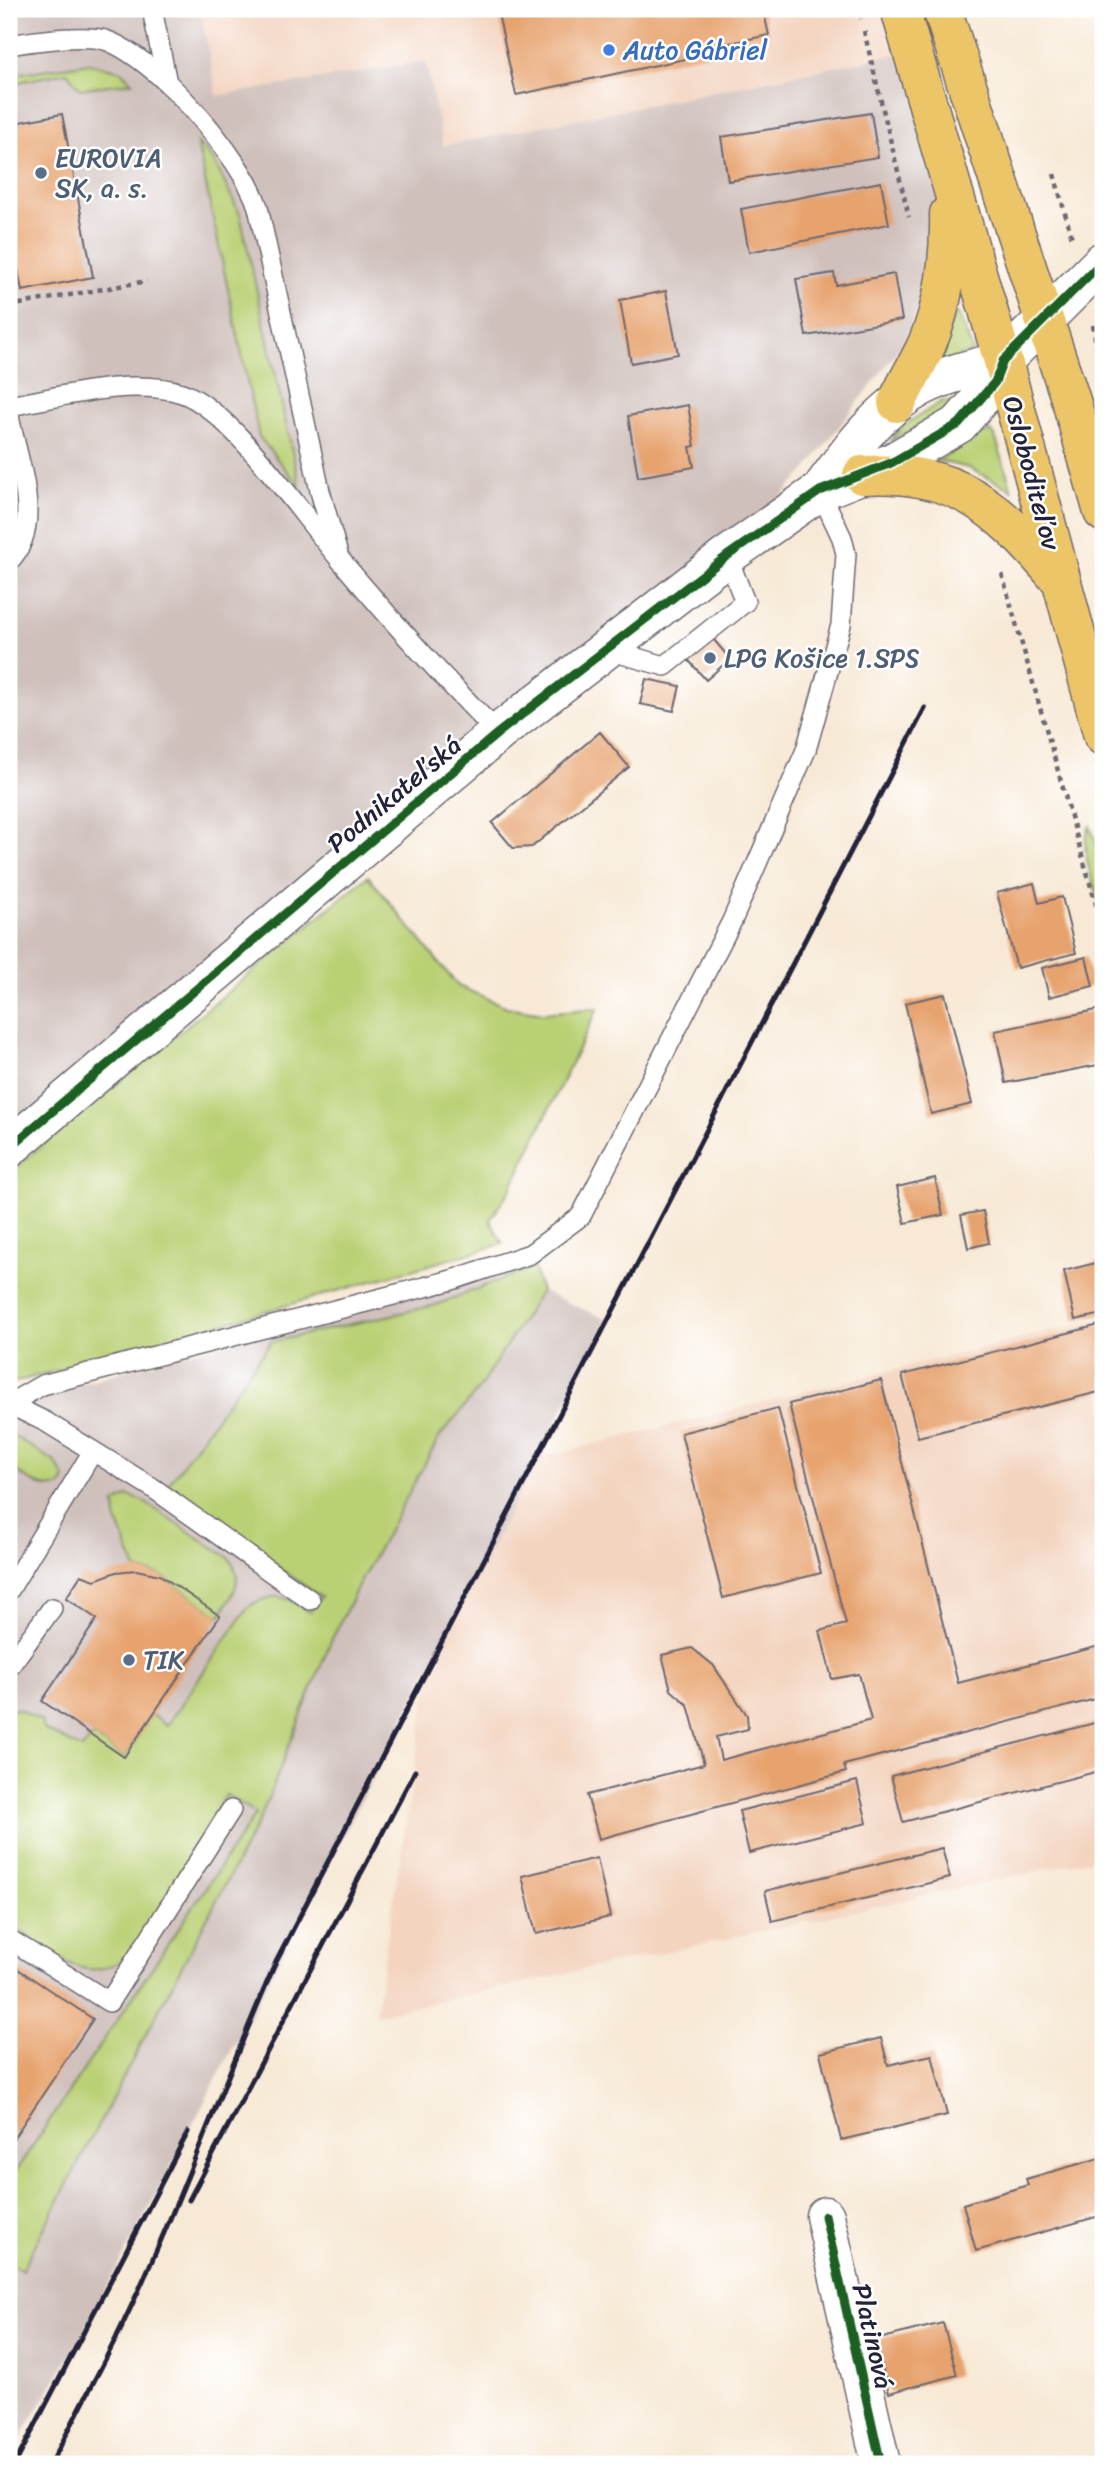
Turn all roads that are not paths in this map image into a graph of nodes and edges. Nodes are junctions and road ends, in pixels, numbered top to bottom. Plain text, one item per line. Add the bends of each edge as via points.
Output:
1 (152, 9) edge
2 (900, 9) edge
3 (942, 9) edge
4 (9, 45) edge
5 (167, 83) junction
6 (948, 184) junction
7 (1103, 261) edge
8 (1044, 320) junction
9 (1003, 361) junction
10 (897, 403) junction
11 (9, 406) edge
12 (9, 416) edge
13 (862, 475) junction
14 (820, 491) junction
15 (1103, 512) edge
16 (339, 558) junction
17 (9, 561) edge
18 (1061, 580) junction
19 (498, 733) junction
20 (1103, 736) edge
21 (9, 1148) edge
22 (9, 1404) edge
23 (93, 1451) junction
24 (9, 1590) edge
25 (310, 1600) dead end
26 (52, 1608) dead end
27 (9, 1667) edge
28 (231, 1810) dead end
29 (9, 1939) edge
30 (825, 2216) dead end
31 (881, 2464) edge

1 - 5 lane
2 - 6 main road, Osloboditeľov
3 - 8 main road, Osloboditeľov
4 - 5 lane via 39,39 104,40 148,64
5 - 16 lane via 252,191
6 - 9 main road, Osloboditeľov
6 - 10 main road via 950,235 935,318
7 - 8 street
8 - 9 street
8 - 15 main road, Osloboditeľov
9 - 10 street via 955,373
9 - 13 street via 995,382 959,424 926,446
9 - 18 main road, Osloboditeľov
10 - 14 street via 868,429
11 - 16 lane via 126,387 159,389 193,399 249,448
12 - 17 lane via 28,525 22,548
13 - 14 street
13 - 18 main road via 898,473 951,486 972,497 1003,517
14 - 19 street, Podnikateľská via 727,556
14 - 22 lane via 846,554 841,625 806,750 732,921 581,1216 530,1254 465,1276 42,1385
16 - 19 lane via 454,690
18 - 20 main road, Osloboditeľov
19 - 21 street, Podnikateľská
22 - 23 lane
23 - 24 lane
23 - 25 lane
26 - 27 lane
28 - 29 lane via 109,2002
30 - 31 street, Platinová

